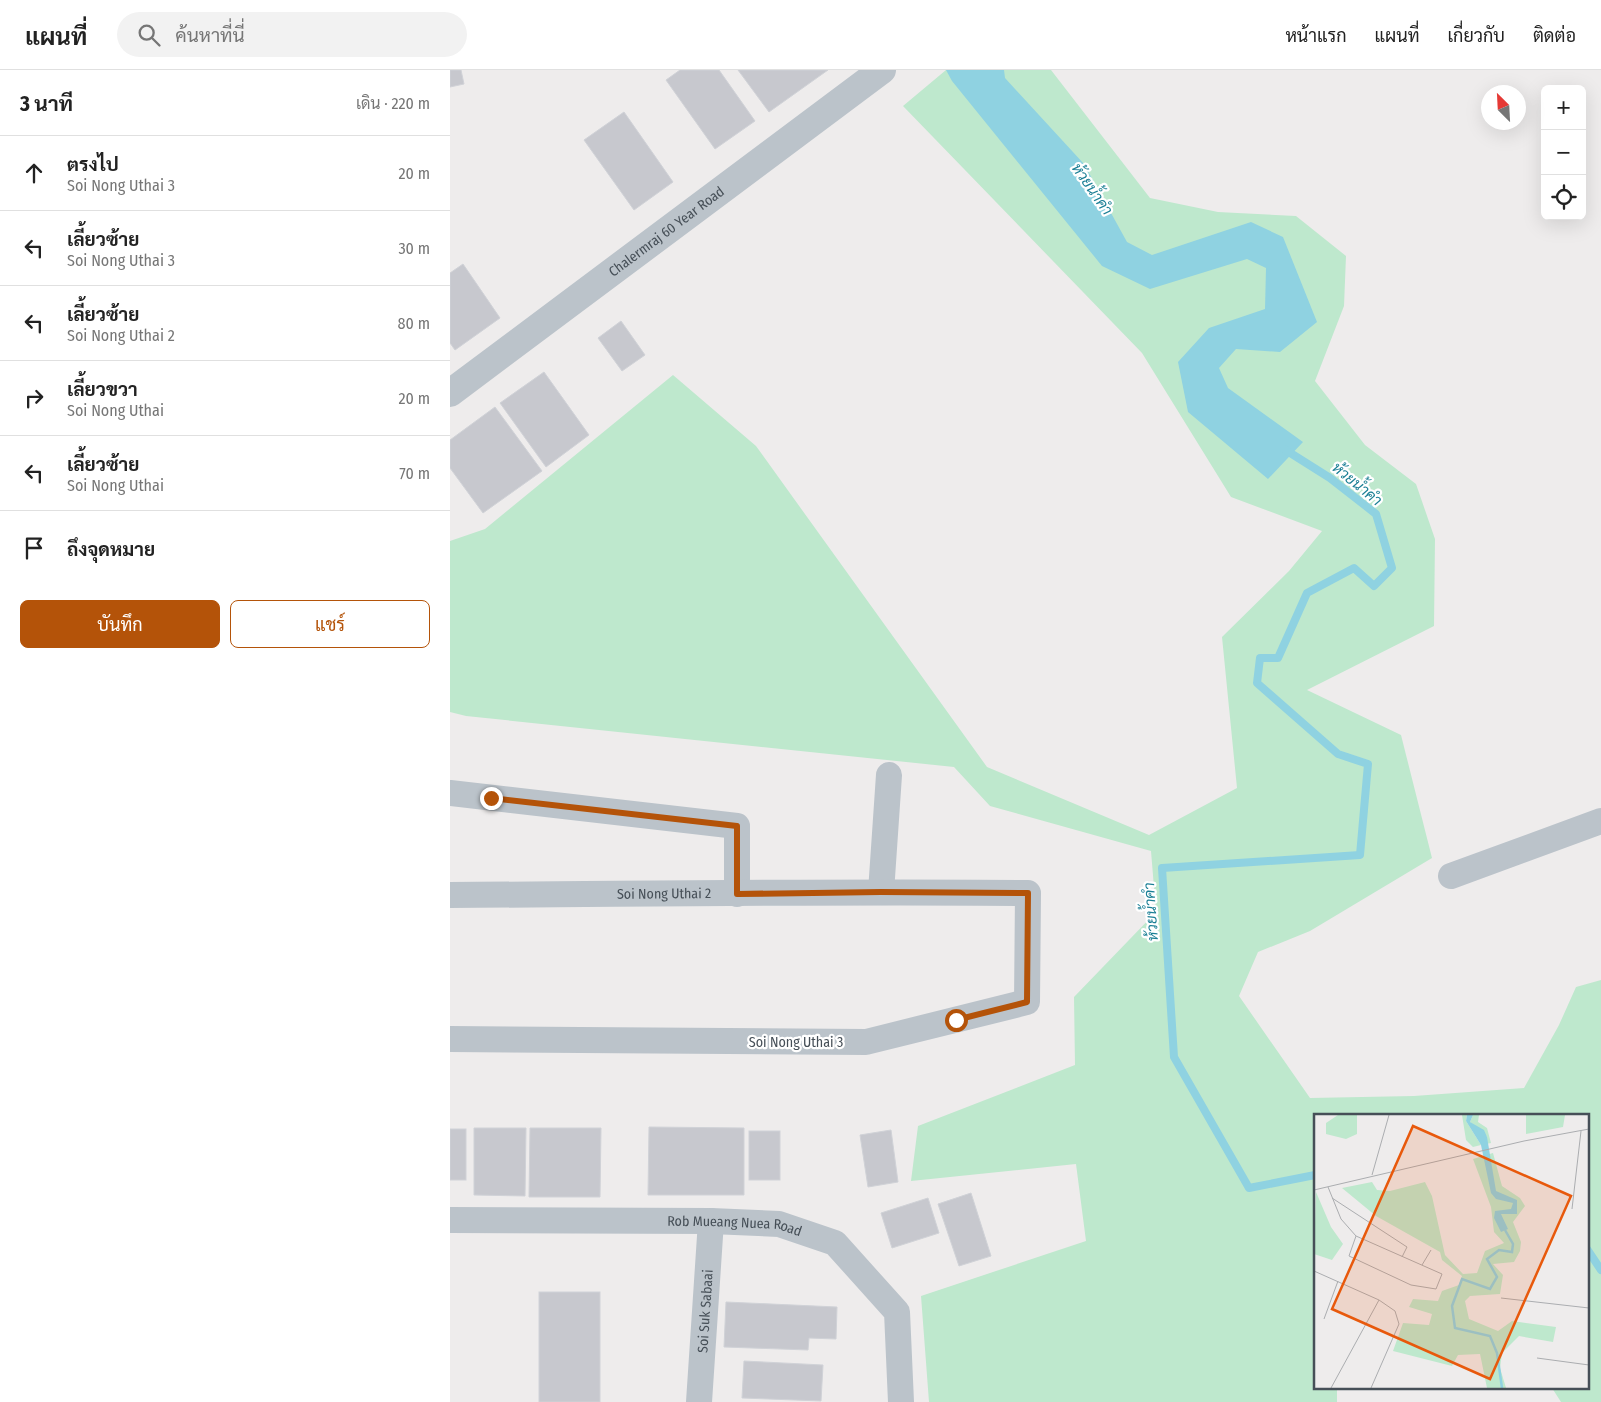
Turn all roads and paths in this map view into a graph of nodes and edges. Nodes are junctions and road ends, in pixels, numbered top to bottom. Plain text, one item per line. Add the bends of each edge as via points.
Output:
1 (882, 70) edge
2 (450, 393) edge
3 (889, 775) dead end
4 (450, 793) edge
5 (1601, 821) edge
6 (1451, 876) dead end
7 (881, 892) junction
8 (1028, 893) joint
9 (737, 894) junction
10 (450, 895) edge
11 (450, 1039) edge
12 (450, 1220) edge
13 (711, 1220) junction
14 (699, 1402) edge
15 (901, 1402) edge

1 - 2 street, Chalermraj 60 Year Road
3 - 7 street
4 - 9 street via 737,826
5 - 6 street
7 - 8 street, Soi Nong Uthai 2
7 - 9 street, Soi Nong Uthai 2
8 - 11 street, Soi Nong Uthai 3 via 1027,1002 866,1042
9 - 10 street, Soi Nong Uthai 2
12 - 13 street, Rob Mueang Nuea Road
13 - 14 street, Soi Suk Sabaai
13 - 15 street, Rob Mueang Nuea Road via 779,1224 835,1243 897,1312

